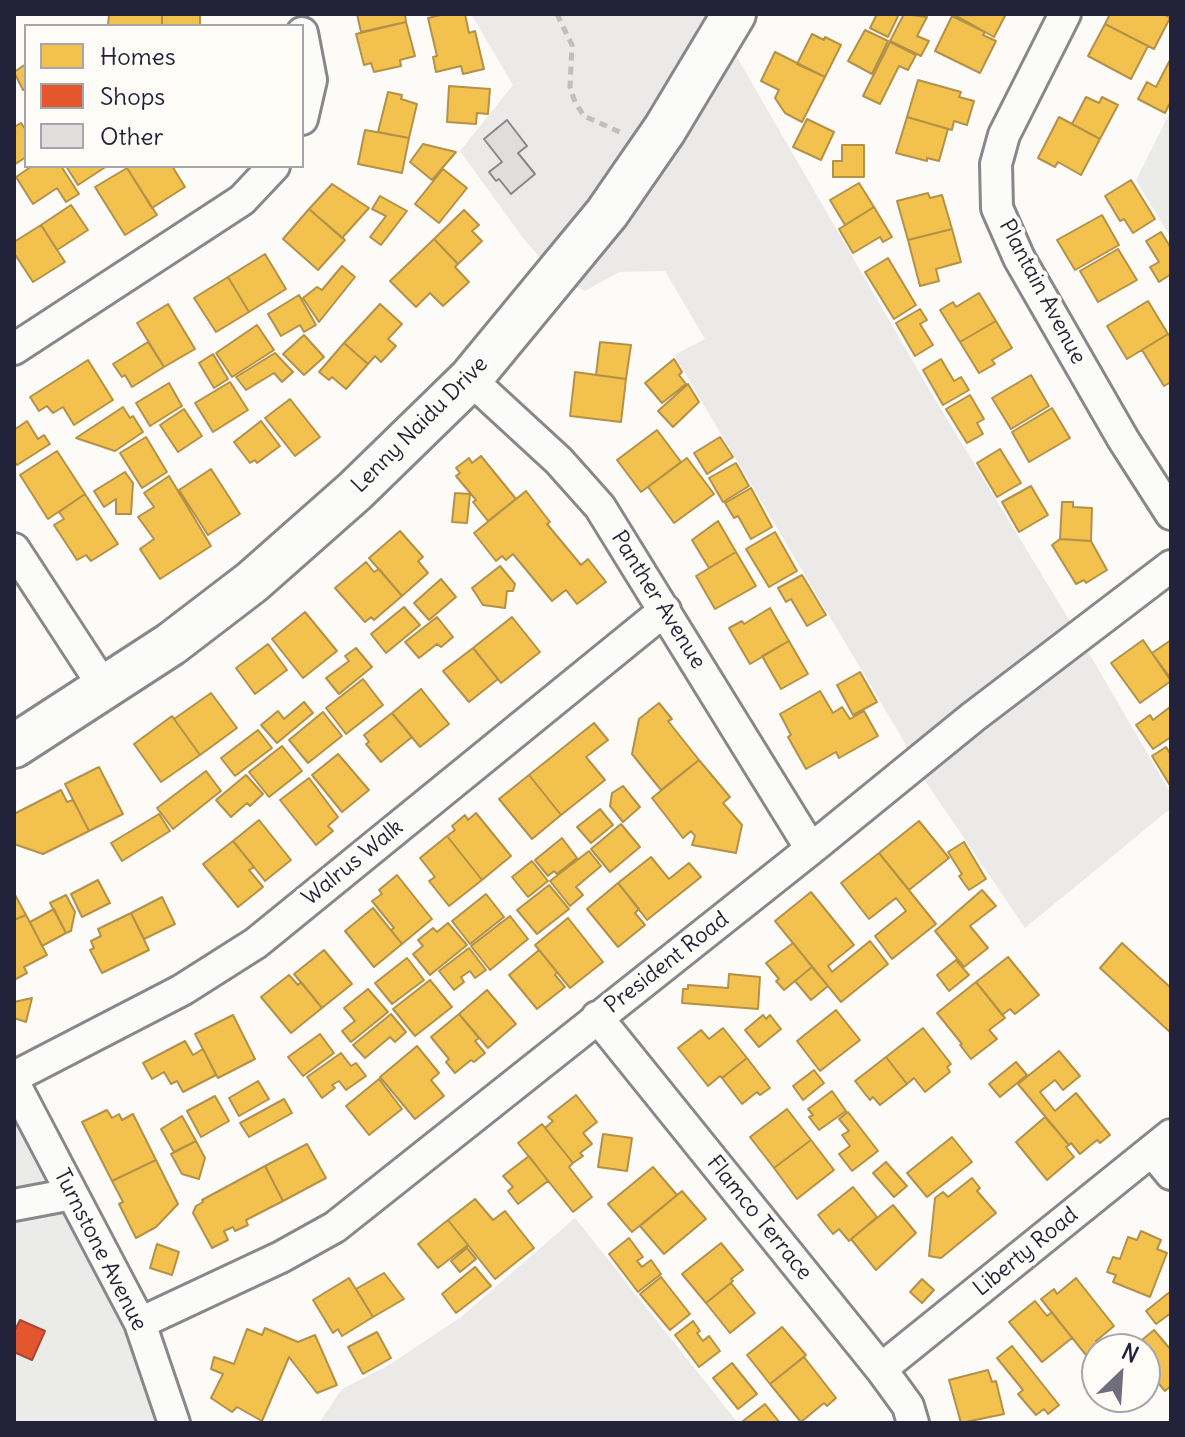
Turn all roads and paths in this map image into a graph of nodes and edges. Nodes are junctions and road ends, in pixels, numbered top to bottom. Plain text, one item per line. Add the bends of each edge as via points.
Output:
1 (557, 14) edge
2 (734, 14) edge
3 (1065, 14) edge
4 (304, 43) edge
5 (304, 110) edge
6 (649, 152) junction
7 (272, 168) edge
8 (14, 349) edge
9 (470, 379) junction
10 (1171, 514) edge
11 (14, 549) edge
12 (1171, 566) edge
13 (665, 610) junction
14 (104, 687) junction
15 (14, 746) edge
16 (811, 849) junction
17 (597, 1017) junction
18 (14, 1077) edge
19 (14, 1083) edge
20 (1161, 1143) edge
21 (1171, 1174) edge
22 (72, 1194) junction
23 (14, 1205) edge
24 (140, 1323) junction
25 (881, 1369) junction
26 (174, 1423) edge
27 (913, 1423) edge

1 - 6 path via 572,45 570,87 584,116 609,125
2 - 6 street, Lenny Naidu Drive
3 - 10 street, Plantain Avenue via 1004,135 996,164 997,208 1034,284
4 - 5 street via 311,80
6 - 9 street, Lenny Naidu Drive via 607,213
7 - 8 street via 242,200
9 - 13 street, Panther Avenue via 584,488
9 - 14 street, Lenny Naidu Drive via 252,582
11 - 14 street
12 - 16 street, President Road
13 - 16 street, Panther Avenue
13 - 18 street, Walrus Walk via 256,943 182,990
14 - 15 street, Lenny Naidu Drive
16 - 17 street, President Road
17 - 24 street, President Road via 335,1227
17 - 25 street, Flamco Terrace
19 - 22 street, Turnstone Avenue
20 - 21 street
20 - 25 street, Liberty Road
22 - 23 street
22 - 24 street, Turnstone Avenue
24 - 26 street, Turnstone Avenue
25 - 27 street, Flamco Terrace via 908,1406

